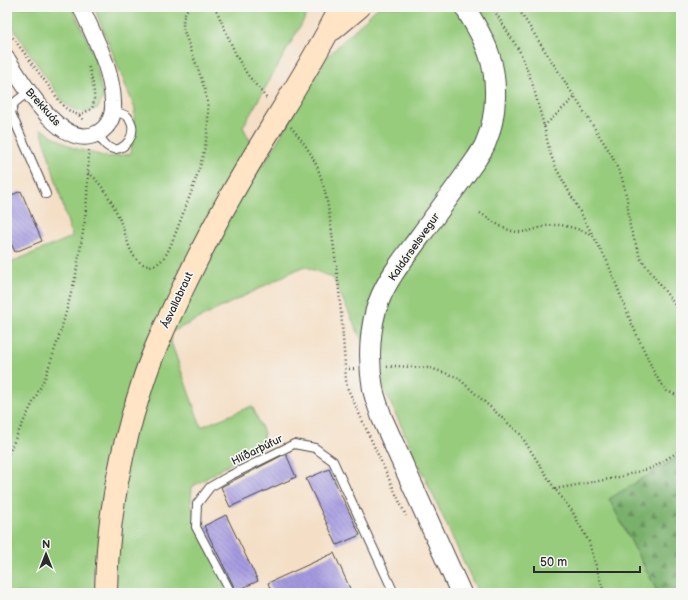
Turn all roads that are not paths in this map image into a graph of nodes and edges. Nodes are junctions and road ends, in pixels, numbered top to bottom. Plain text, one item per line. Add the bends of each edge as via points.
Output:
1 (81, 7) edge
2 (341, 7) edge
3 (359, 7) edge
4 (454, 7) edge
5 (468, 13) edge
6 (326, 36) junction
7 (7, 59) edge
8 (28, 92) junction
9 (113, 111) junction
10 (98, 133) junction
11 (46, 194) dead end
12 (106, 593) edge
13 (231, 593) edge
14 (394, 593) edge
15 (461, 593) edge

1 - 9 street via 111,80
2 - 6 main road, Ásvallabraut
3 - 6 main road, Ásvallabraut
4 - 5 street, Kaldárselsvegur
5 - 15 street, Kaldárselsvegur via 481,33 494,71 493,118 478,158 390,278 372,324 370,348 373,390 382,418
6 - 12 main road, Ásvallabraut via 229,198 164,327 143,381 118,470 111,519
7 - 8 street, Brekkuás
8 - 10 street, Brekkuás via 63,129 79,136 89,137
8 - 11 lane via 14,103 11,113
9 - 10 street via 110,122
9 - 10 lane via 131,121 132,136 128,142 118,148 112,148 107,146
13 - 14 lane, Hlíðarþúfur via 196,527 197,504 210,487 294,444 315,448 332,461

